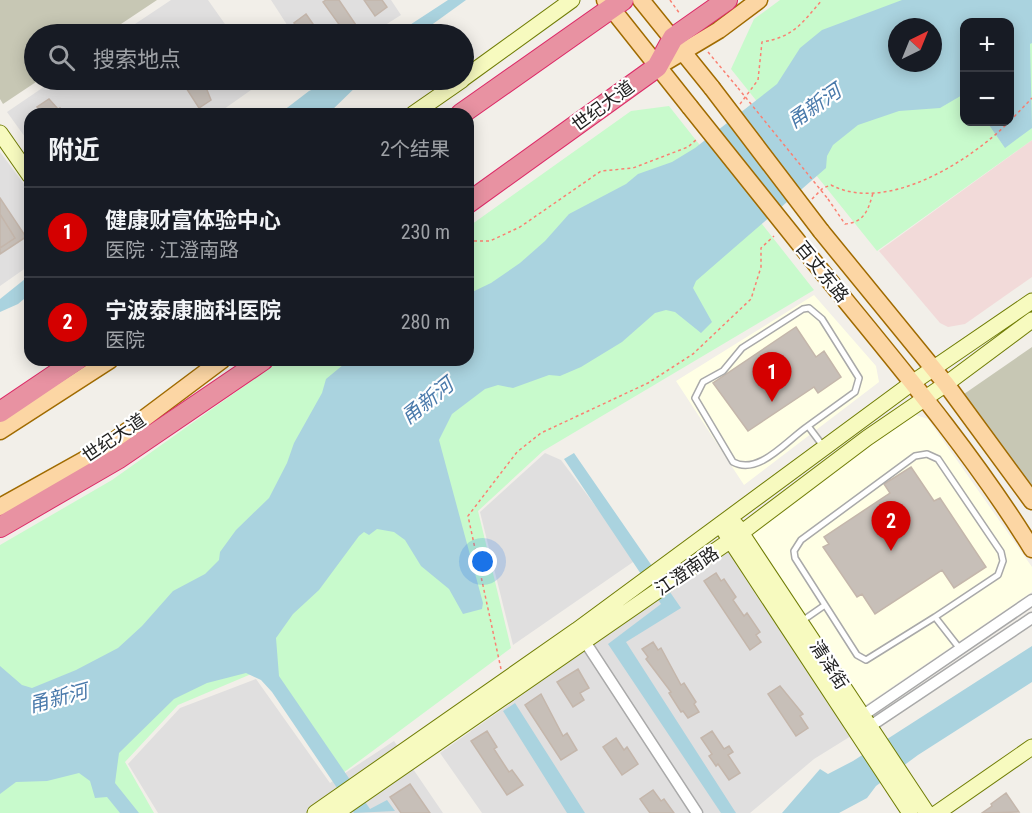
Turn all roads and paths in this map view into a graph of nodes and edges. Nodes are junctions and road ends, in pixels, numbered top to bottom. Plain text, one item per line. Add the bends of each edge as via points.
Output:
1 (572, 0) edge
2 (641, 0) edge
3 (727, 0) edge
4 (759, 0) edge
5 (822, 0) edge
6 (613, 2) edge
7 (678, 45) junction
8 (657, 67) junction
9 (474, 71) edge
10 (738, 88) dead end
11 (447, 90) edge
12 (1032, 98) edge
13 (738, 106) dead end
14 (422, 108) edge
15 (469, 108) edge
16 (1014, 116) edge
17 (1004, 126) edge
18 (0, 133) edge
19 (704, 133) dead end
20 (24, 167) edge
21 (873, 193) junction
22 (474, 200) edge
23 (808, 203) dead end
24 (777, 233) dead end
25 (474, 241) edge
26 (1032, 301) edge
27 (1032, 320) edge
28 (52, 366) edge
29 (68, 366) edge
30 (101, 366) edge
31 (214, 366) edge
32 (254, 366) edge
33 (934, 368) junction
34 (912, 384) junction
35 (946, 384) junction
36 (924, 399) junction
37 (0, 404) edge
38 (0, 412) edge
39 (808, 426) junction
40 (0, 431) edge
41 (824, 447) junction
42 (1032, 501) edge
43 (0, 507) edge
44 (725, 520) junction
45 (0, 527) edge
46 (736, 537) junction
47 (1032, 549) edge
48 (1032, 600) edge
49 (825, 605) junction
50 (935, 617) junction
51 (1032, 618) edge
52 (801, 622) junction
53 (580, 635) junction
54 (960, 649) junction
55 (501, 669) dead end
56 (864, 731) junction
57 (1032, 747) edge
58 (895, 778) junction
59 (315, 813) edge
60 (336, 813) edge
61 (697, 813) edge
62 (910, 813) edge
63 (927, 813) edge
64 (936, 813) edge

1 - 9 main road
2 - 7 main road, 百丈东路
3 - 7 highway, 世纪大道
4 - 7 main road
5 - 13 path via 796,30 780,39 762,42 758,80
6 - 8 main road, 百丈东路
6 - 15 highway
7 - 8 highway, 世纪大道
7 - 33 main road, 百丈东路, bridge via 821,231
8 - 22 highway, 世纪大道
8 - 34 main road, 百丈东路, bridge
10 - 21 path, bridge via 845,224 866,215
11 - 14 main road
12 - 16 path
17 - 21 path via 966,158 911,184
18 - 20 main road
19 - 25 path via 688,147 633,168 601,171 520,227 490,241
21 - 23 path via 844,192 831,185
24 - 55 path via 762,248 761,267 751,299 693,354 648,383 541,433 517,452 468,516
26 - 33 main road, 江澄南路
27 - 35 main road, 江澄南路
28 - 37 main road
29 - 38 highway
30 - 40 main road
31 - 43 main road, 世纪大道 via 102,450
32 - 45 highway via 119,458
33 - 34 main road, 江澄南路
33 - 35 main road, 百丈东路
34 - 36 main road, 百丈东路
34 - 41 main road, 江澄南路
35 - 36 main road, 江澄南路
35 - 42 main road, 百丈东路
36 - 46 main road, 江澄南路
36 - 47 main road, 百丈东路
39 - 39 lane via 756,465 740,466 695,398 703,382 723,371 742,348 809,308 822,319 859,378 855,392
39 - 41 lane
41 - 44 main road, 江澄南路
44 - 46 main road, 清泽街
44 - 53 main road, 江澄南路
46 - 52 main road, 清泽街
46 - 53 main road, 江澄南路
46 - 56 main road, 清泽街
48 - 54 street
49 - 50 lane via 857,655 866,660
49 - 50 lane via 795,558 796,546 915,456 927,454 938,459 1001,552 1003,561 998,575
49 - 52 lane
50 - 54 lane
51 - 56 street
52 - 56 main road, 清泽街
53 - 59 main road, 江澄南路
53 - 60 main road, 江澄南路
53 - 61 street
54 - 56 street
56 - 58 main road, 清泽街
57 - 64 main road
58 - 62 main road, 清泽街
58 - 63 main road, 清泽街

